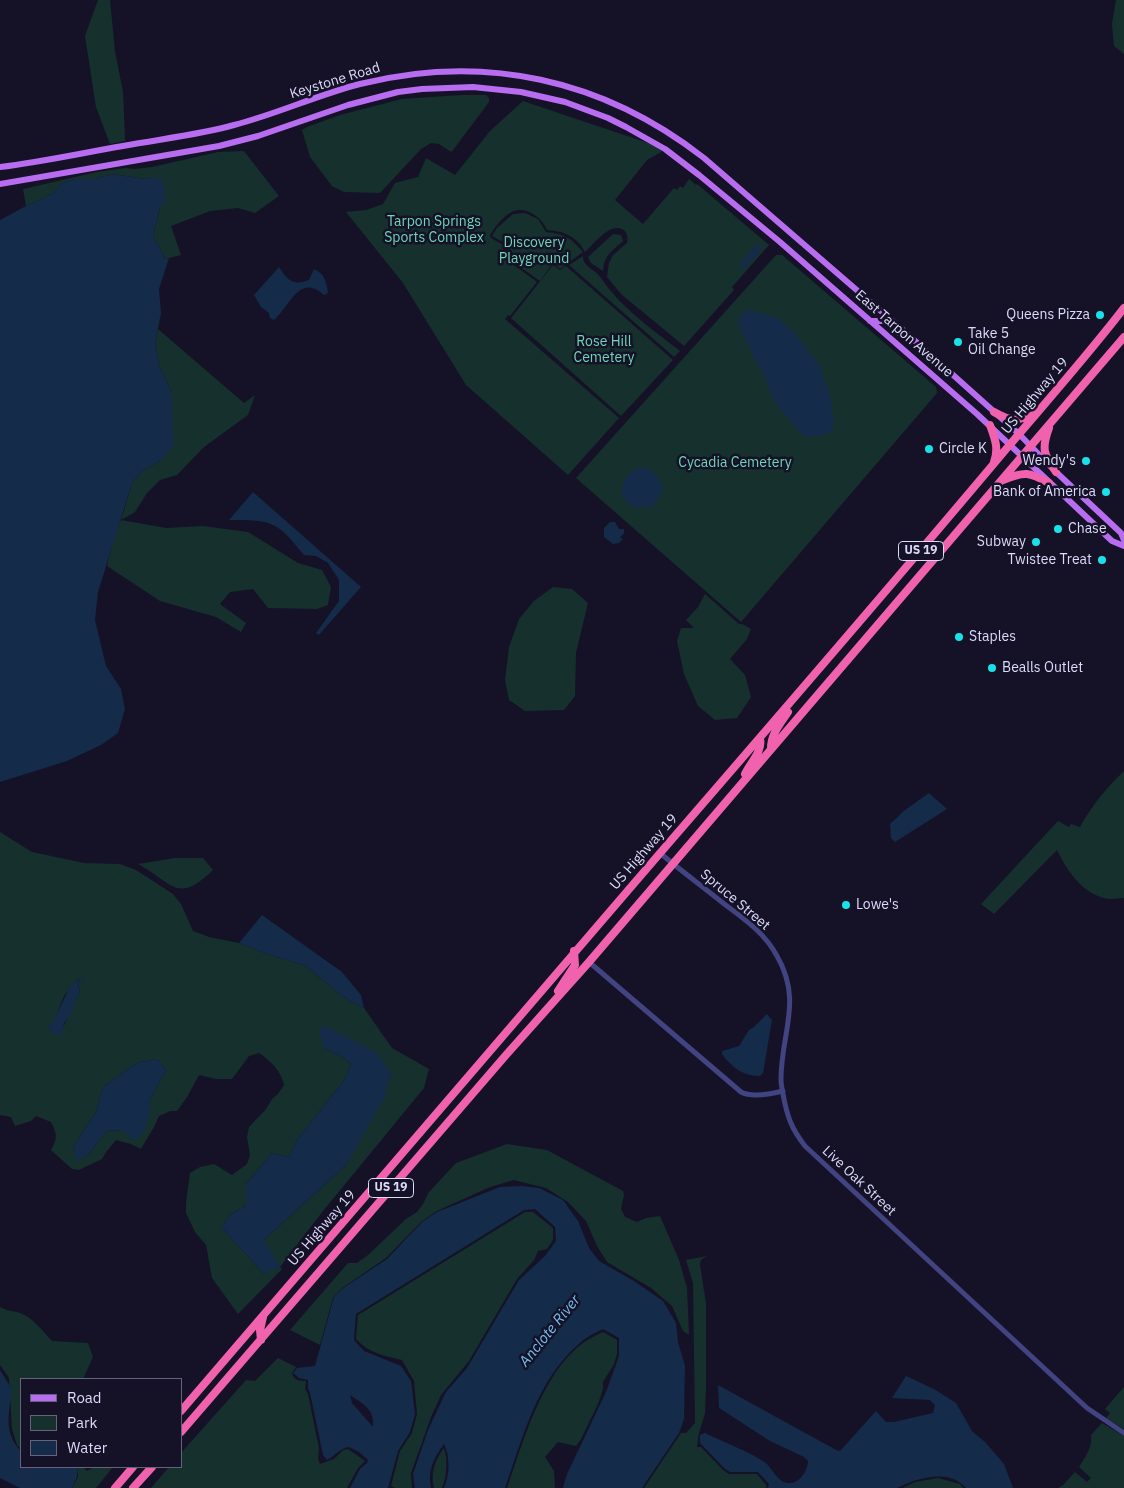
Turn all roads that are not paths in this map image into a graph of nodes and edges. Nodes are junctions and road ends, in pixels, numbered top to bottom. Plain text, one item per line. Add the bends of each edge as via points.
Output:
1 (672, 134) joint
2 (662, 147) joint
3 (0, 167) edge
4 (0, 184) edge
5 (1124, 308) edge
6 (870, 321) junction
7 (1124, 337) edge
8 (916, 341) junction
9 (994, 412) junction
10 (1037, 414) junction
11 (1051, 423) junction
12 (990, 426) junction
13 (1019, 434) junction
14 (1010, 445) junction
15 (1031, 446) junction
16 (1022, 457) junction
17 (993, 465) junction
18 (1056, 472) junction
19 (1002, 481) junction
20 (1050, 483) junction
21 (1124, 540) edge
22 (1124, 546) edge
23 (804, 687) junction
24 (760, 739) junction
25 (771, 748) junction
26 (740, 785) junction
27 (660, 853) junction
28 (673, 864) junction
29 (574, 951) junction
30 (589, 962) junction
31 (545, 1011) junction
32 (783, 1091) junction
33 (264, 1315) junction
34 (260, 1340) junction
35 (182, 1410) edge
36 (182, 1431) edge
37 (1124, 1433) edge
38 (132, 1468) edge
39 (151, 1468) edge
40 (114, 1488) edge
41 (133, 1488) edge

1 - 3 main road, Keystone Road via 625,108 563,85 503,73 448,71 410,74 358,85 216,130
1 - 8 main road, East Tarpon Avenue via 730,179
2 - 4 main road, Keystone Road via 608,118 565,102 498,89 422,89 373,98 219,146
2 - 6 main road, East Tarpon Avenue via 699,174
5 - 10 highway, US Highway 19 / US 19
6 - 8 main road via 885,320 906,339
6 - 12 main road, East Tarpon Avenue
7 - 11 highway, US Highway 19 / US 19
8 - 9 main road, East Tarpon Avenue
9 - 10 highway via 1014,420
9 - 13 main road, East Tarpon Avenue
10 - 13 highway, US Highway 19 / US 19
11 - 15 highway, US Highway 19 / US 19
11 - 18 highway via 1044,453
12 - 14 main road, East Tarpon Avenue
12 - 17 highway via 997,444
13 - 14 highway, US Highway 19 / US 19
13 - 15 main road, East Tarpon Avenue
14 - 16 main road, East Tarpon Avenue
14 - 17 highway, US Highway 19 / US 19
15 - 16 highway, US Highway 19 / US 19
15 - 18 main road, East Tarpon Avenue
16 - 19 highway, US Highway 19 / US 19
16 - 20 main road, East Tarpon Avenue
17 - 23 highway, US Highway 19 / US 19
18 - 21 main road, East Tarpon Avenue via 1121,533
19 - 20 highway via 1025,473
19 - 25 highway, US Highway 19 / US 19
20 - 22 main road, East Tarpon Avenue via 1112,541
23 - 24 highway, US Highway 19 / US 19
23 - 25 highway via 774,732
24 - 26 highway via 759,752
24 - 27 highway, US Highway 19 / US 19
25 - 26 highway, US Highway 19 / US 19
26 - 28 highway, US Highway 19 / US 19
27 - 28 street, Spruce Street
27 - 29 highway, US Highway 19 / US 19
28 - 30 highway, US Highway 19 / US 19
28 - 32 street, Spruce Street via 747,921 778,956 791,998 782,1067
29 - 31 highway via 575,965
29 - 33 highway, US Highway 19 / US 19
30 - 31 highway, US Highway 19 / US 19
30 - 32 street via 740,1092 762,1094
31 - 34 highway, US Highway 19 / US 19
32 - 37 street, Live Oak Street via 790,1123 810,1152 1087,1408
33 - 34 highway
33 - 35 highway, US Highway 19 / US 19
34 - 36 highway, US Highway 19 / US 19
38 - 40 highway
39 - 41 highway

